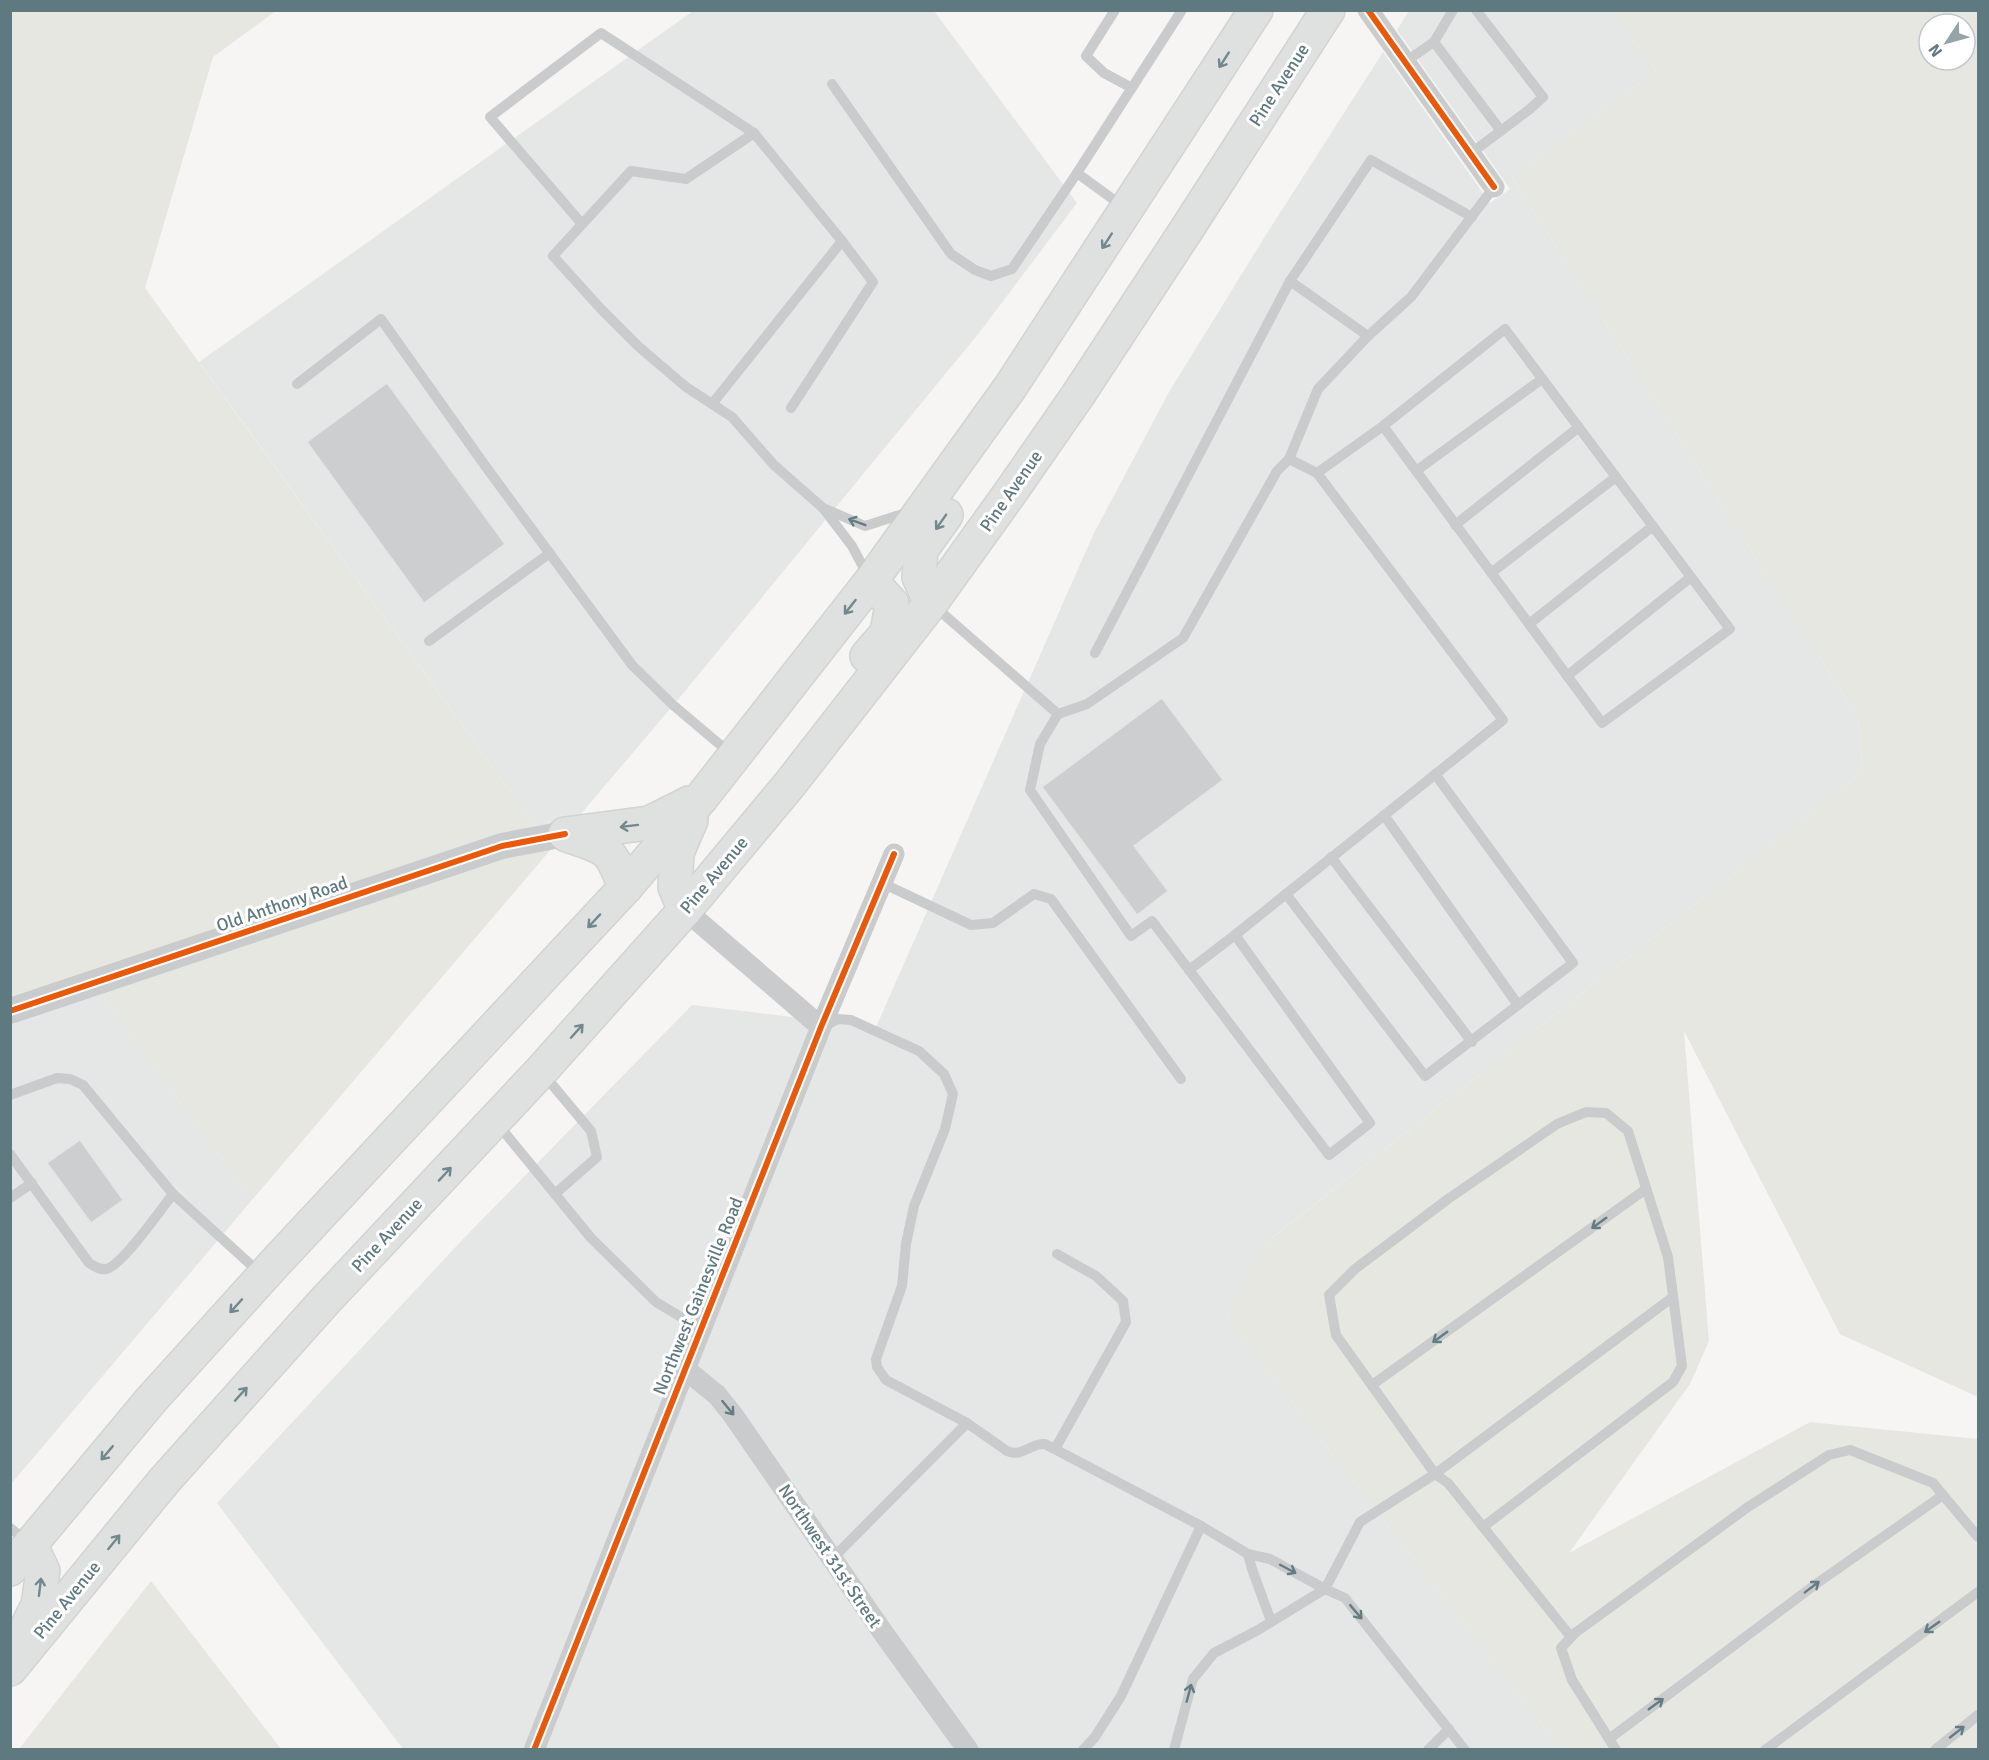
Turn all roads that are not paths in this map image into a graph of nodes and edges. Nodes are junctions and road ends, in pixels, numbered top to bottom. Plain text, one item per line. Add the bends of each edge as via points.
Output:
1 (1115, 10) edge
2 (1182, 10) edge
3 (1256, 10) edge
4 (1328, 10) edge
5 (1368, 10) edge
6 (1453, 10) edge
7 (1476, 10) edge
8 (1434, 42) junction
9 (1405, 62) junction
10 (832, 84) dead end
11 (1132, 87) junction
12 (1501, 131) junction
13 (754, 133) junction
14 (1470, 154) junction
15 (1077, 173) junction
16 (1494, 188) joint
17 (1127, 210) junction
18 (1472, 217) junction
19 (582, 224) junction
20 (842, 241) junction
21 (1290, 281) junction
22 (1073, 292) junction
23 (1368, 336) junction
24 (1542, 378) junction
25 (297, 384) dead end
26 (712, 404) junction
27 (791, 408) dead end
28 (1383, 426) junction
29 (1579, 427) junction
30 (1289, 459) junction
31 (1416, 471) junction
32 (1317, 473) junction
33 (1616, 477) junction
34 (930, 500) junction
35 (823, 508) junction
36 (1455, 525) junction
37 (1653, 526) junction
38 (550, 553) junction
39 (1491, 573) junction
40 (1691, 577) junction
41 (871, 581) junction
42 (931, 603) junction
43 (1529, 624) junction
44 (429, 641) dead end
45 (1095, 653) dead end
46 (1567, 676) junction
47 (1058, 714) junction
48 (734, 756) junction
49 (1435, 774) junction
50 (790, 784) junction
51 (702, 797) junction
52 (1384, 815) junction
53 (565, 834) junction
54 (894, 854) dead end
55 (1331, 857) junction
56 (882, 883) junction
57 (625, 888) junction
58 (1286, 894) junction
59 (685, 910) junction
60 (1235, 934) junction
61 (1189, 970) junction
62 (1518, 1005) junction
63 (10, 1011) edge
64 (821, 1027) junction
65 (1472, 1042) junction
66 (541, 1071) junction
67 (1181, 1078) dead end
68 (10, 1095) edge
69 (495, 1121) junction
70 (10, 1154) edge
71 (32, 1183) junction
72 (1646, 1189) junction
73 (173, 1194) junction
74 (555, 1194) junction
75 (10, 1198) edge
76 (1057, 1254) dead end
77 (263, 1276) junction
78 (1673, 1297) junction
79 (701, 1329) junction
80 (685, 1369) junction
81 (1372, 1385) junction
82 (967, 1423) junction
83 (1055, 1449) junction
84 (1435, 1474) junction
85 (1943, 1495) junction
86 (1201, 1526) junction
87 (1484, 1527) junction
88 (20, 1536) edge
89 (1978, 1538) edge
90 (1248, 1554) junction
91 (833, 1558) junction
92 (10, 1569) edge
93 (1326, 1589) junction
94 (1978, 1592) edge
95 (1271, 1621) junction
96 (1571, 1637) junction
97 (10, 1660) edge
98 (10, 1669) edge
99 (1978, 1715) edge
100 (1449, 1730) junction
101 (1609, 1739) junction
102 (534, 1749) edge
103 (968, 1749) edge
104 (1083, 1749) edge
105 (1174, 1749) edge
106 (1428, 1749) edge
107 (1465, 1749) edge
108 (1616, 1749) edge
109 (1765, 1749) edge
110 (1935, 1749) edge

1 - 11 lane via 1086,56 1104,73
2 - 11 lane
3 -> 17 highway
4 - 42 highway, Pine Avenue via 1078,395
5 - 9 street
6 - 8 lane
7 - 12 lane via 1543,97
8 - 9 lane
8 - 12 lane
9 - 14 street
10 - 15 lane via 951,254 991,276 1012,269
11 - 15 lane
12 - 14 lane
13 - 19 lane via 686,179 631,171
13 - 19 lane via 601,33 489,117
13 - 20 lane
14 - 16 street
15 - 17 lane
16 - 18 lane
17 -> 22 highway
18 - 21 lane via 1371,160
18 - 23 lane via 1411,297
19 - 26 lane via 553,256 638,346
20 - 26 lane
20 - 27 lane via 873,282
21 - 23 lane
21 - 45 lane
22 - 34 highway
22 -> 42 highway via 1064,344 921,550 919,577
23 - 30 lane via 1318,389
24 - 28 lane via 1505,329
24 - 29 lane
24 - 31 lane
25 - 38 lane via 381,319
26 - 35 lane via 732,417 774,465
28 - 31 lane
28 - 32 lane
29 - 33 lane
29 - 36 lane
30 - 32 lane
30 - 47 lane via 1277,471 1183,638 1087,704
31 - 36 lane
32 - 49 lane via 1503,720
33 - 37 lane
33 - 39 lane
34 -> 35 lane via 902,515 865,526
34 - 41 highway
35 - 41 lane via 852,546
36 - 39 lane
37 - 40 lane
37 - 43 lane
38 - 44 lane
38 - 48 lane via 632,665
39 - 43 lane
40 - 46 lane
40 - 46 lane via 1730,629 1602,723
41 -> 48 highway
41 - 50 highway via 892,604 887,633 795,745 787,766
42 - 47 lane
42 - 50 highway, Pine Avenue
43 - 46 lane
47 - 61 lane via 1040,744 1030,790 1131,936 1152,921
48 - 51 highway
49 - 52 lane
49 - 62 lane via 1573,963
50 - 59 highway, Pine Avenue
51 -> 53 highway via 649,823
51 - 57 highway
51 - 59 highway via 677,853 675,888
52 - 55 lane
52 - 62 lane
53 - 57 highway via 605,848 616,863
53 - 63 street, Old Anthony Road via 502,846
54 - 56 street, Northwest Gainesville Road
55 - 58 lane
55 - 65 lane
56 - 64 street, Northwest Gainesville Road
56 - 67 lane via 971,925 993,923 1034,894 1051,899
57 -> 77 highway
58 - 60 lane
58 - 65 lane via 1425,1076
59 - 64 street
66 -> 59 highway, Pine Avenue
60 - 61 lane
60 - 61 lane via 1370,1123 1329,1155
62 - 65 lane
64 - 79 street, Northwest Gainesville Road
64 - 82 lane via 845,1018 897,1039 934,1063 950,1083 951,1110 914,1206 902,1286 876,1359 886,1380
66 - 69 highway, Pine Avenue
66 - 74 lane via 591,1131 597,1157
68 - 73 lane via 57,1078 83,1086
69 - 74 lane
98 -> 69 highway, Pine Avenue via 164,1481 324,1302
70 - 71 lane
71 - 73 lane via 89,1263 107,1269 123,1258
71 - 75 lane
72 - 78 lane via 1668,1257
72 -> 81 lane
72 - 81 lane via 1628,1131 1606,1113 1586,1112 1557,1124 1448,1199 1355,1269 1329,1295 1336,1335
73 - 77 lane
74 - 79 lane via 591,1238 656,1302
76 - 83 lane via 1096,1276 1123,1301 1126,1322
77 -> 88 highway
78 - 84 lane
78 - 87 lane via 1682,1366 1673,1382
79 - 80 street, Northwest Gainesville Road
80 -> 91 street, Northwest 31st Street via 733,1414
80 - 102 street, Northwest Gainesville Road
81 - 84 lane
82 - 83 lane via 1014,1454 1039,1444
82 - 91 lane
83 - 86 lane
84 - 87 lane via 1449,1483
84 - 93 lane via 1360,1522
85 - 89 lane
85 - 96 lane via 1933,1483 1850,1450 1829,1455 1748,1507
101 -> 85 lane via 1816,1584
86 - 90 lane
86 - 104 lane via 1122,1696
87 - 96 lane
88 - 92 highway
97 -> 88 highway via 38,1605 43,1571
90 -> 93 lane via 1270,1559
90 - 95 lane
91 - 103 street, Northwest 31st Street
93 - 95 lane
93 -> 100 lane via 1344,1598
94 -> 109 lane
105 -> 95 lane via 1193,1679 1214,1653
96 - 101 lane via 1561,1648 1572,1680
110 -> 99 lane
100 - 106 lane
100 - 107 lane
101 - 108 lane

